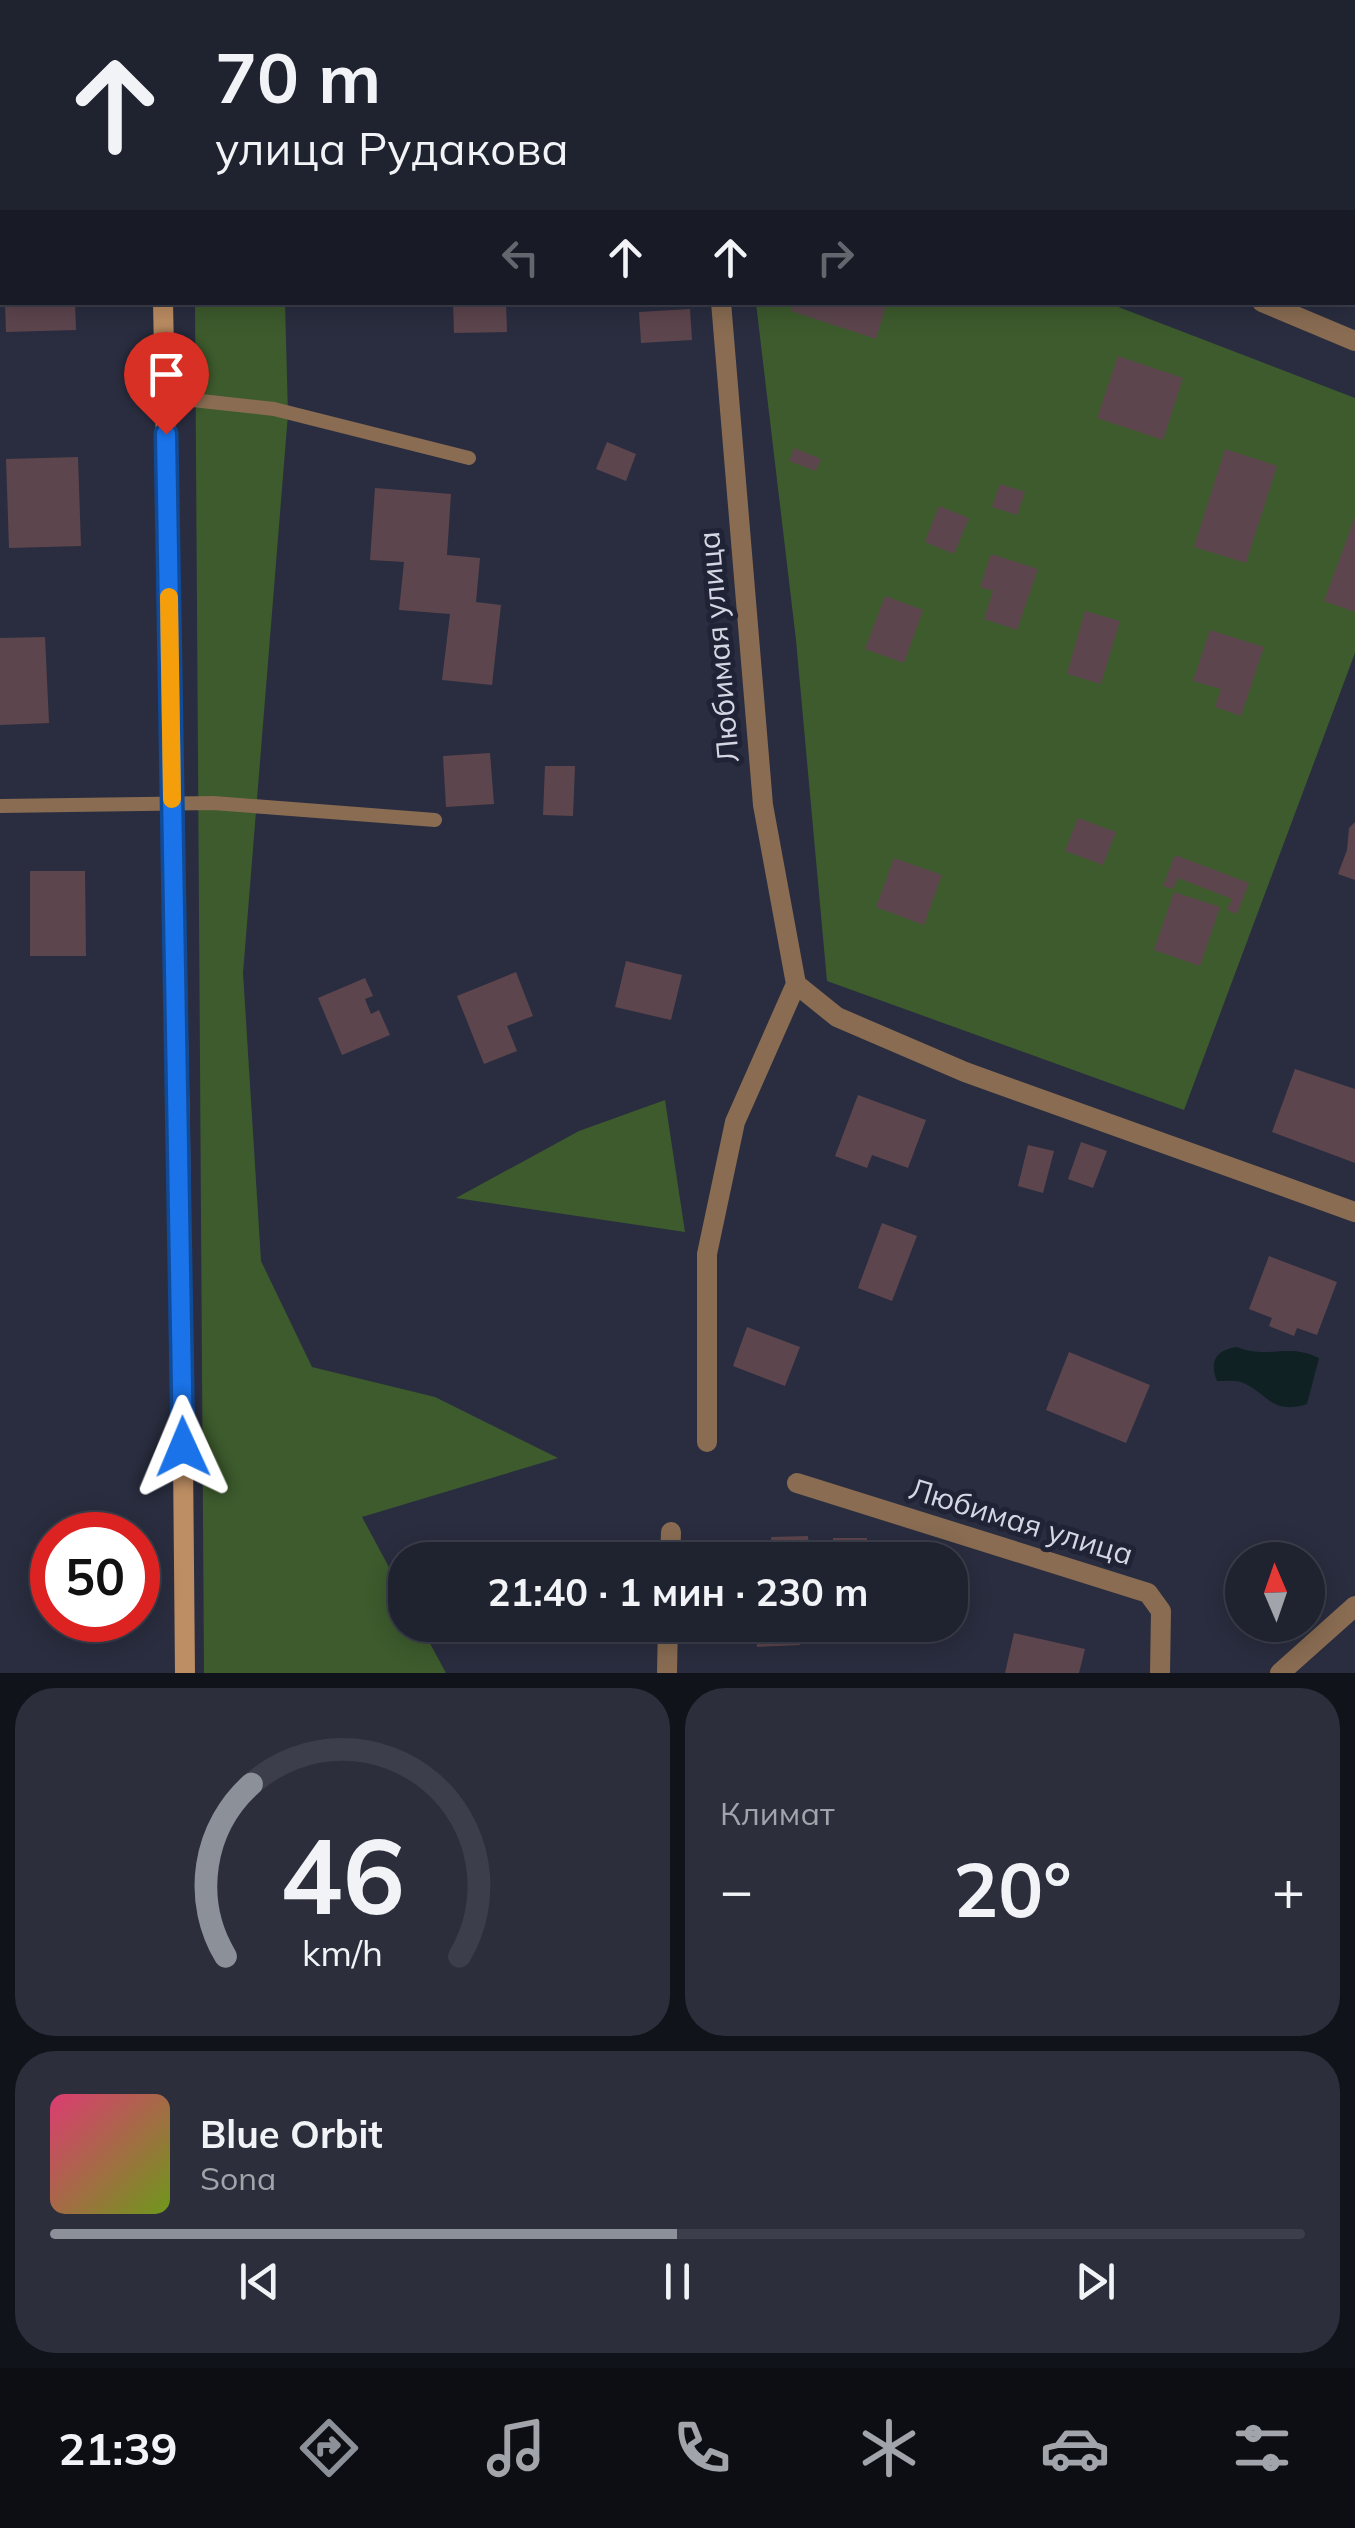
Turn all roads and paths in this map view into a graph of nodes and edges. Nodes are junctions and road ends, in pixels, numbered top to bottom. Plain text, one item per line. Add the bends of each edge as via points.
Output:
1 (163, 305) edge
2 (721, 305) edge
3 (1269, 305) edge
4 (1355, 340) edge
5 (165, 397) junction
6 (469, 458) dead end
7 (172, 804) junction
8 (0, 806) edge
9 (435, 820) dead end
10 (796, 984) junction
11 (1355, 1212) edge
12 (707, 1442) dead end
13 (797, 1483) dead end
14 (670, 1532) dead end
15 (670, 1542) edge
16 (1352, 1613) edge
17 (668, 1642) edge
18 (185, 1673) edge
19 (667, 1673) edge
20 (1160, 1673) edge
21 (1280, 1673) edge

1 - 5 main road
2 - 10 street, Любимая улица via 762,805
3 - 4 street
5 - 6 lane via 274,410
5 - 7 main road
7 - 8 lane
7 - 9 lane
7 - 18 main road
10 - 11 street via 837,1018 965,1072
10 - 12 street via 735,1122 707,1254
13 - 20 street, Любимая улица via 1148,1594 1161,1611
14 - 15 street
16 - 21 street
17 - 19 street

